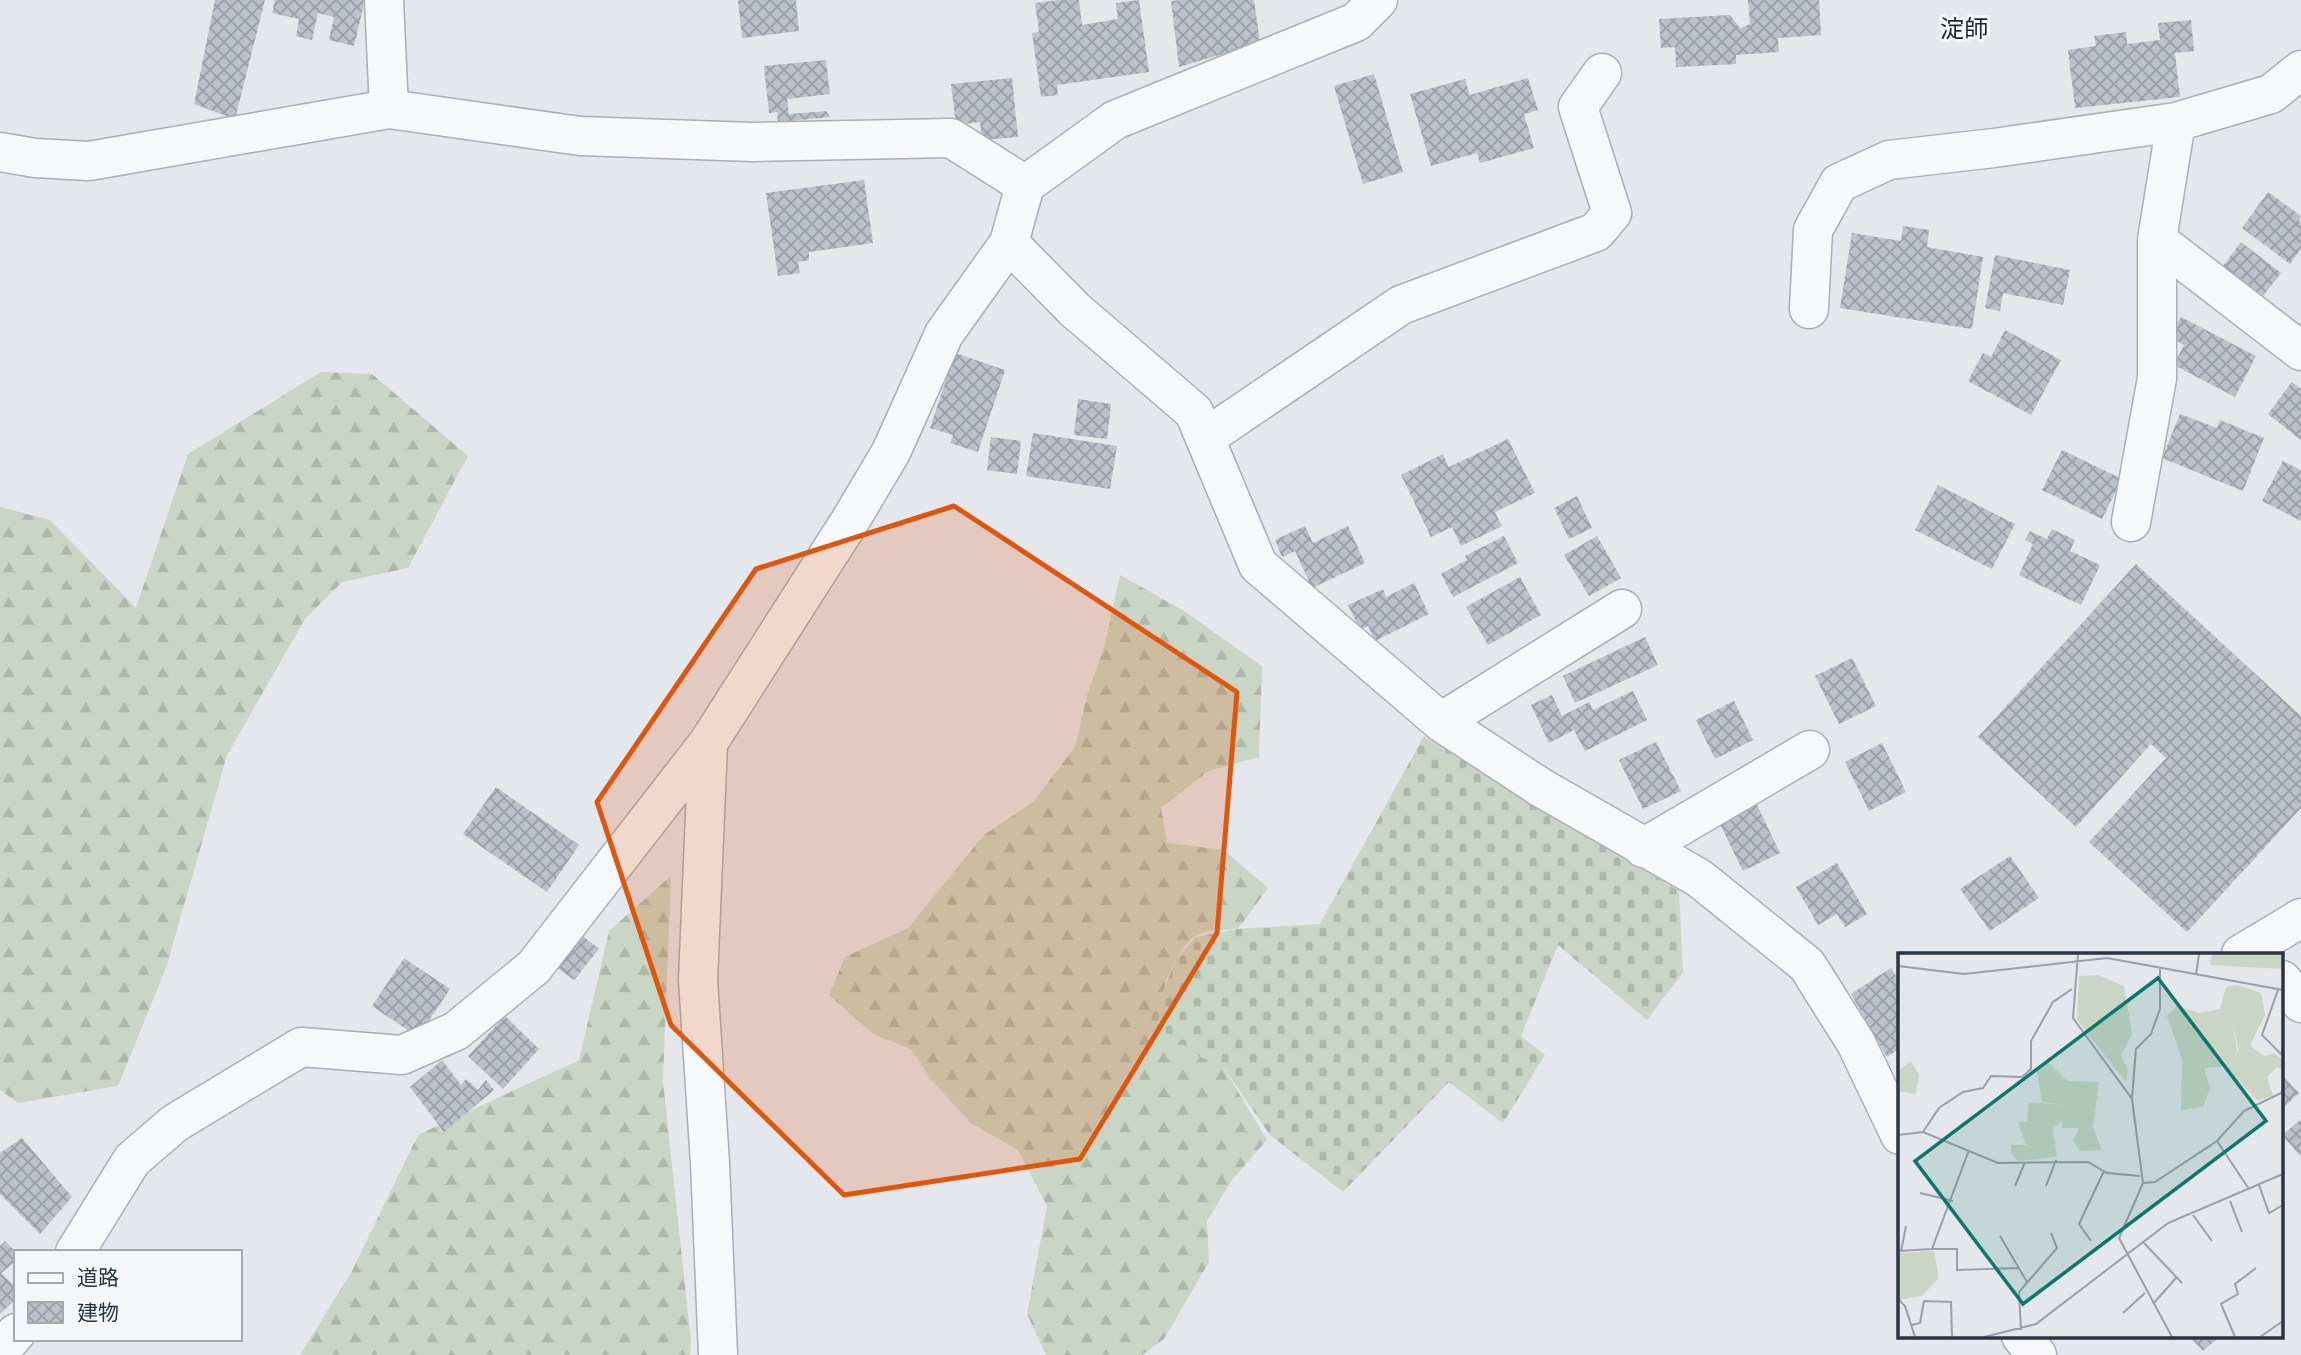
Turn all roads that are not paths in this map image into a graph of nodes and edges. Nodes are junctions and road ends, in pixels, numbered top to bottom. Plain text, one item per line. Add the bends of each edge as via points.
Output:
1 (384, 0) edge
2 (1378, 0) edge
3 (2301, 70) edge
4 (1602, 73) dead end
5 (389, 109) junction
6 (2176, 122) junction
7 (0, 152) edge
8 (1025, 185) junction
9 (2157, 240) junction
10 (1009, 243) junction
11 (1809, 309) dead end
12 (2301, 351) edge
13 (1205, 438) junction
14 (2131, 522) dead end
15 (1622, 608) dead end
16 (1441, 722) junction
17 (708, 743) junction
18 (1810, 750) dead end
19 (1643, 848) junction
20 (2301, 918) edge
21 (2252, 951) edge
22 (2284, 982) edge
23 (2301, 1003) edge
24 (1898, 1131) edge
25 (76, 1250) edge
26 (14, 1335) edge
27 (2023, 1338) edge
28 (0, 1352) edge
29 (718, 1355) edge
30 (2036, 1355) edge

1 - 5 street
2 - 8 street via 1356,22 1115,120
3 - 6 street via 2271,94
4 - 13 street via 1578,107 1612,213 1596,232 1401,305
5 - 7 street via 89,162
5 - 8 street via 580,136 753,142 951,138
6 - 9 street
6 - 11 street via 1889,160 1839,183 1814,230
8 - 10 street
9 - 12 street
9 - 14 street via 2157,378
10 - 13 street via 1075,310 1194,412
10 - 17 street via 944,334 891,452
13 - 16 street via 1258,565
15 - 16 street
16 - 19 street
17 - 25 street via 534,967 456,1031 402,1055 301,1047 175,1123 132,1160
17 - 29 street via 698,980
18 - 19 street
19 - 24 street via 1699,878 1807,965 1856,1043
20 - 21 street
22 - 23 street
26 - 28 street
27 - 30 street

